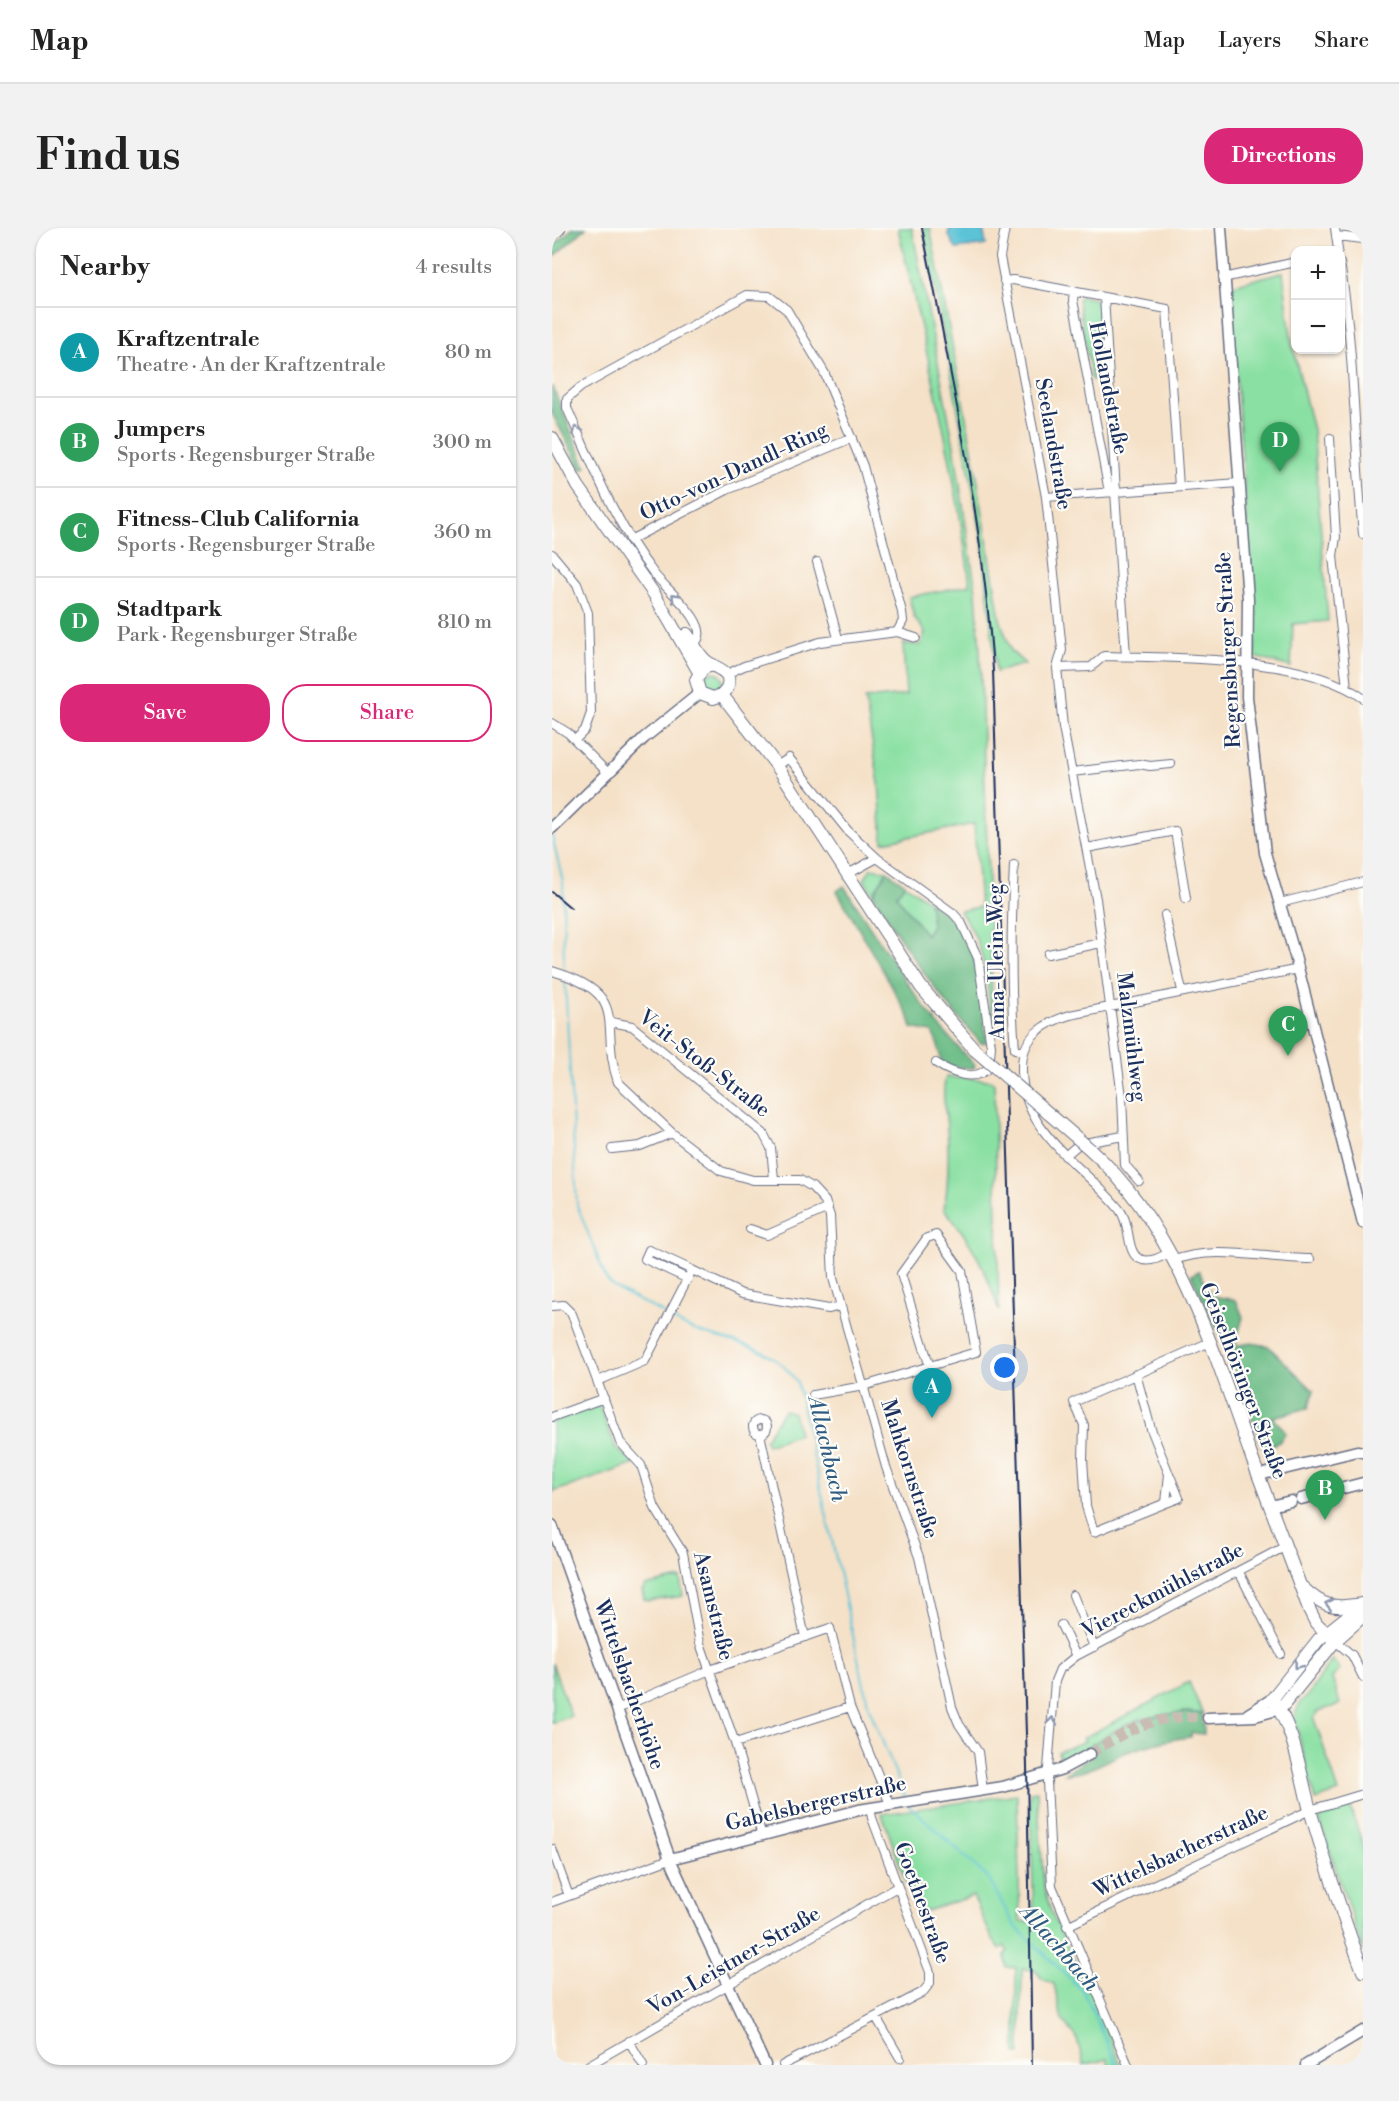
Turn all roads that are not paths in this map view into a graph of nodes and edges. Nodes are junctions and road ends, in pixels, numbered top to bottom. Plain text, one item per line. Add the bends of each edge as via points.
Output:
1 (558, 228) edge
2 (1005, 228) edge
3 (1221, 228) edge
4 (1335, 232) edge
5 (552, 233) edge
6 (1363, 239) edge
7 (1291, 263) edge
8 (1223, 278) junction
9 (1004, 281) junction
10 (1074, 291) junction
11 (1104, 297) junction
12 (1345, 297) edge
13 (552, 438) edge
14 (852, 438) junction
15 (1330, 438) dead end
16 (1359, 457) edge
17 (1239, 483) junction
18 (1179, 488) junction
19 (1113, 492) junction
20 (1046, 497) junction
21 (1363, 534) edge
22 (630, 540) junction
23 (552, 554) edge
24 (817, 562) dead end
25 (654, 594) junction
26 (897, 632) junction
27 (838, 638) junction
28 (916, 638) dead end
29 (694, 644) junction
30 (1126, 656) junction
31 (1245, 663) junction
32 (713, 665) junction
33 (1057, 668) junction
34 (699, 672) junction
35 (727, 674) junction
36 (1347, 688) junction
37 (700, 693) junction
38 (722, 695) junction
39 (1363, 699) edge
40 (552, 723) edge
41 (575, 740) junction
42 (1171, 764) dead end
43 (777, 766) junction
44 (1072, 772) junction
45 (608, 773) junction
46 (554, 826) edge
47 (1087, 848) junction
48 (877, 858) junction
49 (1014, 865) dead end
50 (848, 874) junction
51 (1363, 882) edge
52 (1186, 898) dead end
53 (1280, 903) junction
54 (1165, 915) dead end
55 (1101, 944) junction
56 (1048, 954) dead end
57 (1299, 969) junction
58 (552, 971) edge
59 (1182, 991) junction
60 (1110, 1007) junction
61 (611, 1022) junction
62 (1024, 1052) junction
63 (936, 1063) dead end
64 (672, 1133) junction
65 (1123, 1136) junction
66 (612, 1149) dead end
67 (1065, 1156) junction
68 (774, 1179) junction
69 (1138, 1181) dead end
70 (828, 1208) junction
71 (1363, 1223) edge
72 (750, 1229) dead end
73 (1170, 1257) junction
74 (667, 1258) junction
75 (1310, 1259) dead end
76 (662, 1267) junction
77 (692, 1270) junction
78 (688, 1279) junction
79 (552, 1306) edge
80 (840, 1306) junction
81 (1210, 1342) junction
82 (929, 1364) junction
83 (1136, 1374) junction
84 (598, 1381) junction
85 (864, 1386) junction
86 (813, 1395) dead end
87 (604, 1398) junction
88 (552, 1417) edge
89 (760, 1434) dead end
90 (1363, 1452) edge
91 (1259, 1475) junction
92 (1363, 1483) edge
93 (1270, 1506) junction
94 (552, 1525) edge
95 (1286, 1546) junction
96 (1239, 1572) junction
97 (1300, 1586) junction
98 (1073, 1595) dead end
99 (1363, 1604) edge
100 (1363, 1616) edge
101 (1061, 1625) dead end
102 (1325, 1633) junction
103 (805, 1637) junction
104 (1335, 1641) junction
105 (1094, 1647) junction
106 (1281, 1654) dead end
107 (1076, 1656) junction
108 (710, 1670) junction
109 (1363, 1677) edge
110 (1276, 1703) junction
111 (850, 1707) junction
112 (617, 1709) junction
113 (1208, 1718) tunnel mouth
114 (735, 1743) junction
115 (1090, 1754) tunnel mouth
116 (1047, 1774) junction
117 (983, 1790) junction
118 (1363, 1794) edge
119 (892, 1804) junction
120 (870, 1808) junction
121 (1310, 1810) junction
122 (762, 1836) junction
123 (552, 1849) edge
124 (670, 1859) junction
125 (897, 1887) junction
126 (569, 1896) junction
127 (552, 1902) edge
128 (1067, 1926) junction
129 (1363, 1971) edge
130 (728, 1986) junction
131 (876, 2017) junction
132 (1363, 2031) edge
133 (629, 2042) junction
134 (900, 2058) dead end
135 (1310, 2064) edge
136 (589, 2065) edge
137 (643, 2065) edge
138 (765, 2065) edge
139 (783, 2065) edge
140 (1128, 2065) edge

1 - 5 main road
2 - 9 street, Seelandstraße via 1000,257
3 - 8 street, Regensburger Straße
4 - 6 street
7 - 8 street
8 - 17 street, Regensburger Straße
9 - 10 street
9 - 20 street, Seelandstraße
10 - 11 street
10 - 19 street, Hollandstraße
11 - 18 street via 1167,309
11 - 19 street, Hollandstraße
12 - 16 street
13 - 25 main road via 578,486
14 - 22 street, Otto-von-Dandl-Ring via 727,490
22 -> 14 street, Otto-von-Dandl-Ring via 593,469 567,408 567,399 581,387 737,298 760,294 778,301 787,310 824,372
14 - 26 street, Otto-von-Dandl-Ring via 872,492 903,612
15 - 36 street via 1336,537 1333,556
16 - 21 street
17 - 18 street
17 - 31 street, Regensburger Straße via 1248,599
18 - 19 street
19 - 20 street
19 - 30 street, Hollandstraße
20 - 33 street, Seelandstraße via 1062,650
29 -> 22 street, Otto-von-Dandl-Ring via 700,632 698,622 662,584
23 - 41 street via 577,584 588,613 591,713 585,730
24 - 27 street
25 - 29 main road
25 - 34 main road
26 - 27 street
26 - 28 street
27 - 35 street
29 - 32 main road
30 - 31 street
30 - 33 street via 1104,656 1091,667
31 - 36 street
31 - 53 street, Regensburger Straße via 1265,853
32 - 34 main road
32 - 35 main road
33 - 44 street, Malzmühlweg
34 - 37 main road via 696,685
35 - 38 main road via 729,686
36 - 39 street
37 - 38 main road via 708,698
37 - 45 street
38 - 43 main road, Geiselhöringer Straße
40 - 41 street
41 - 45 street
42 - 44 street
43 - 48 street via 789,758 848,831
43 - 50 main road, Geiselhöringer Straße
44 - 47 street, Malzmühlweg
45 - 46 street
47 - 52 street via 1175,831
47 - 55 street, Malzmühlweg
48 - 50 street
48 - 63 street via 953,913 969,933 978,958 991,1046 989,1067 980,1075 970,1076
49 - 62 street, Anna-Ulein-Weg via 1013,1026 1015,1049
50 - 73 main road, Geiselhöringer Straße, bridge via 921,987 975,1050 1091,1150 1132,1194
51 - 53 street
53 - 57 street, Regensburger Straße
54 - 59 street
55 - 56 street
55 - 60 street, Malzmühlweg
57 - 59 street
57 - 71 street, Regensburger Straße
58 - 61 street via 571,976 594,990 606,1006
59 - 60 street
60 - 62 street via 1048,1022 1031,1036
60 - 65 street, Malzmühlweg
61 - 64 street via 618,1082
61 - 68 street, Veit-Stoß-Straße via 632,1026 763,1133 771,1149
62 - 67 street via 1022,1074 1030,1109
64 - 66 street via 640,1146
64 - 68 street via 731,1175
65 - 67 street via 1078,1144
65 - 69 street, Malzmühlweg via 1125,1165
67 - 73 street via 1124,1215 1134,1255 1151,1260
68 - 70 street via 807,1183
70 - 72 street via 767,1235
70 - 80 street, Mahkornstraße via 833,1278
73 - 75 street via 1208,1252
73 - 81 main road, Geiselhöringer Straße
74 - 76 street
74 - 76 street via 649,1250 645,1259
74 - 77 street
76 - 78 street
77 - 78 street
77 - 80 street via 753,1297 829,1309
78 - 84 street via 645,1361
79 - 84 street, Asamstraße via 563,1305 572,1314
80 - 85 street, Mahkornstraße
81 - 83 street
81 - 91 main road, Geiselhöringer Straße
82 - 82 street via 976,1352 962,1271 936,1235 927,1238 901,1274
82 - 85 street
83 - 83 street via 1074,1402 1084,1425 1088,1514 1094,1532 1166,1503 1169,1474
84 - 87 street, Asamstraße
85 - 86 street
85 - 117 street, Mahkornstraße via 886,1467 919,1557 952,1707 978,1752
87 - 88 street
87 - 108 street, Asamstraße via 620,1442 641,1465 655,1508 683,1553 693,1614
89 - 103 street
90 - 91 street
91 - 93 main road, Geiselhöringer Straße
92 - 93 street
93 - 95 main road, Geiselhöringer Straße
94 - 112 street, Wittelsbacherhöhe
95 - 96 street, Viereckmühlstraße
95 - 97 main road, Geiselhöringer Straße
96 - 105 street, Viereckmühlstraße
96 - 106 street
99 -> 97 main road via 1323,1604
97 - 102 main road, Geiselhöringer Straße via 1309,1610
98 - 105 street
99 - 102 main road
100 - 104 main road
101 - 107 street
102 - 104 main road, Geiselhöringer Straße
102 -> 110 main road
103 - 108 street
103 - 111 street via 830,1628
104 - 109 street via 1353,1654
104 - 110 main road
105 - 107 street, Viereckmühlstraße
116 -> 107 street, Viereckmühlstraße via 1055,1681 1060,1669
108 - 112 street
108 - 114 street, Asamstraße
110 - 113 street via 1268,1713
110 - 121 main road
111 - 114 street
111 - 119 street
112 - 124 street, Wittelsbacherhöhe
114 - 122 street, Asamstraße
115 - 116 street, Gabelsbergerstraße
116 - 117 street, Gabelsbergerstraße
116 - 128 street via 1050,1872 1055,1899
117 - 119 street, Gabelsbergerstraße
118 - 121 street, Wittelsbacherstraße
119 - 120 street, Gabelsbergerstraße
120 - 122 street, Gabelsbergerstraße
120 - 125 street, Goethestraße
121 - 128 street, Wittelsbacherstraße
121 - 129 main road
122 - 124 street, Gabelsbergerstraße
123 - 126 street
124 - 126 street, Gabelsbergerstraße
124 - 130 street, Wittelsbacherhöhe
125 - 130 street, Von-Leistner-Straße
125 - 131 street, Goethestraße via 930,1972 930,1983 923,1992
126 - 127 street, Gabelsbergerstraße
128 - 140 street
130 - 133 street, Von-Leistner-Straße
130 - 138 street, Wittelsbacherhöhe
131 - 134 street
131 - 139 street, Goethestraße
132 - 135 street
133 - 136 street, Von-Leistner-Straße
133 - 137 street

